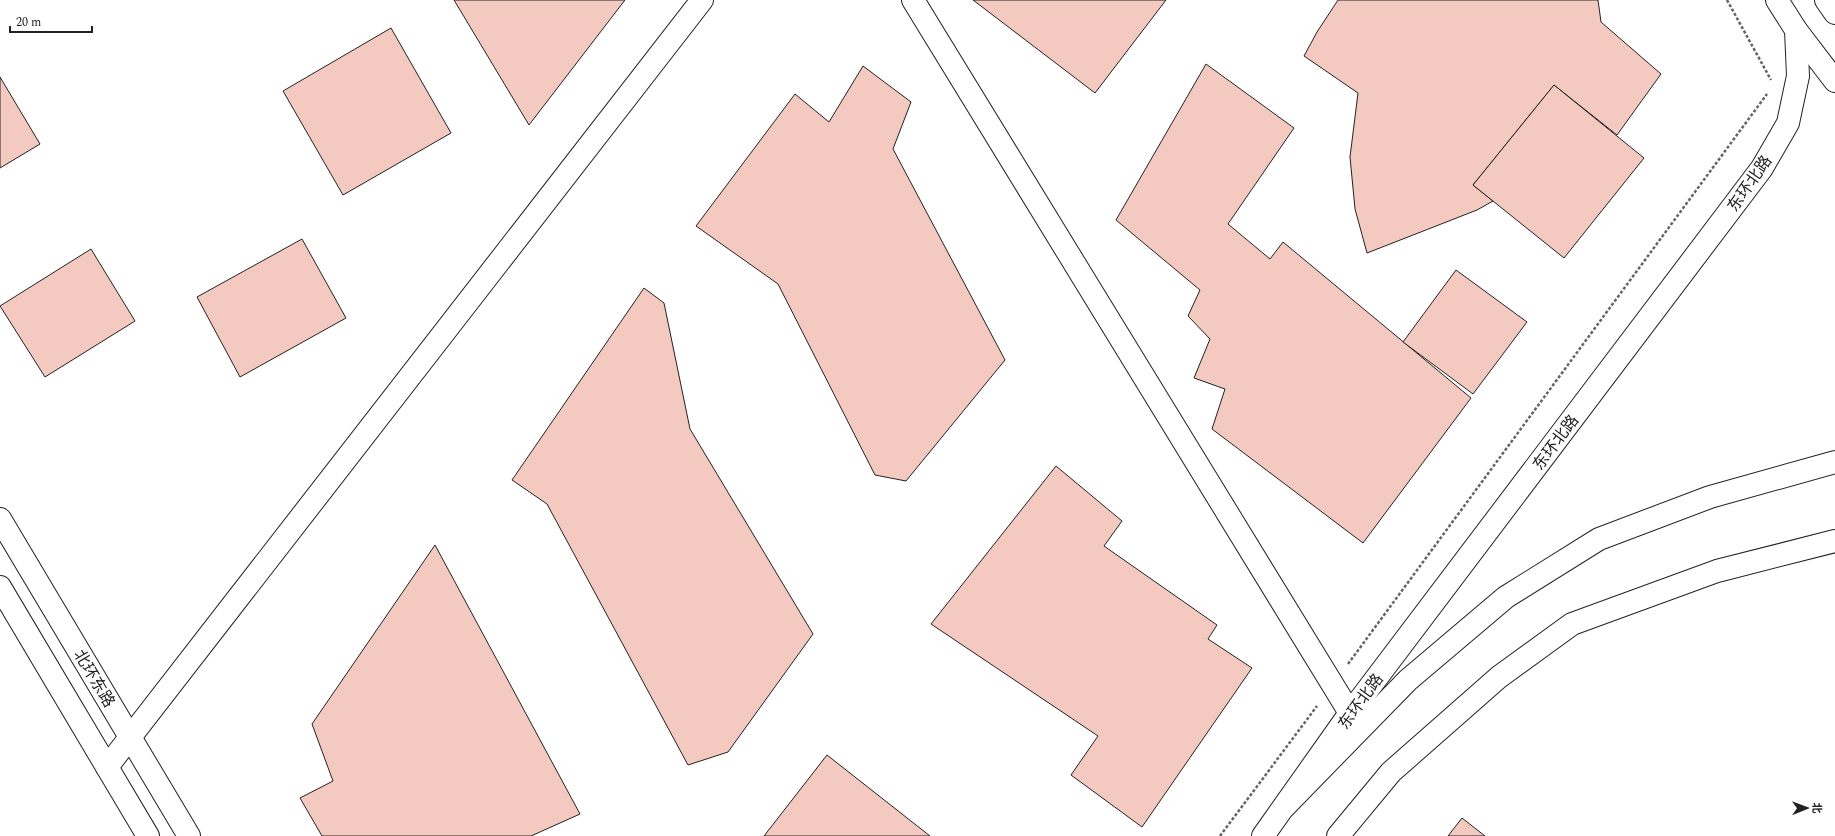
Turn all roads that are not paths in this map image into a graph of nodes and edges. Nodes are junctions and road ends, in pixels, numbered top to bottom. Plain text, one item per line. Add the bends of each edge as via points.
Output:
1 (702, 0) edge
2 (913, 0) edge
3 (1777, 0) edge
4 (1828, 0) edge
5 (1835, 4) edge
6 (1835, 13) edge
7 (1796, 30) junction
8 (1835, 81) edge
9 (1835, 462) edge
10 (0, 519) edge
11 (1835, 541) edge
12 (0, 587) edge
13 (1350, 714) junction
14 (130, 736) junction
15 (107, 767) junction
16 (1285, 806) junction
17 (148, 836) edge
18 (190, 836) edge
19 (1263, 836) edge
20 (1338, 836) edge

1 - 14 main road
2 - 13 main road
3 - 7 main road
4 - 5 main road
4 - 6 main road
7 - 8 main road
7 - 13 main road, 东环北路 via 1798,76 1788,123 1762,168
9 - 16 main road via 1710,497 1599,539 1506,597 1408,680
10 - 14 main road, 北环东路
11 - 20 main road via 1717,571 1572,624 1499,677 1391,772
12 - 15 main road
13 - 16 main road, 东环北路
14 - 15 main road
14 - 18 main road, 北环东路
15 - 17 main road
16 - 19 main road, 东环北路

